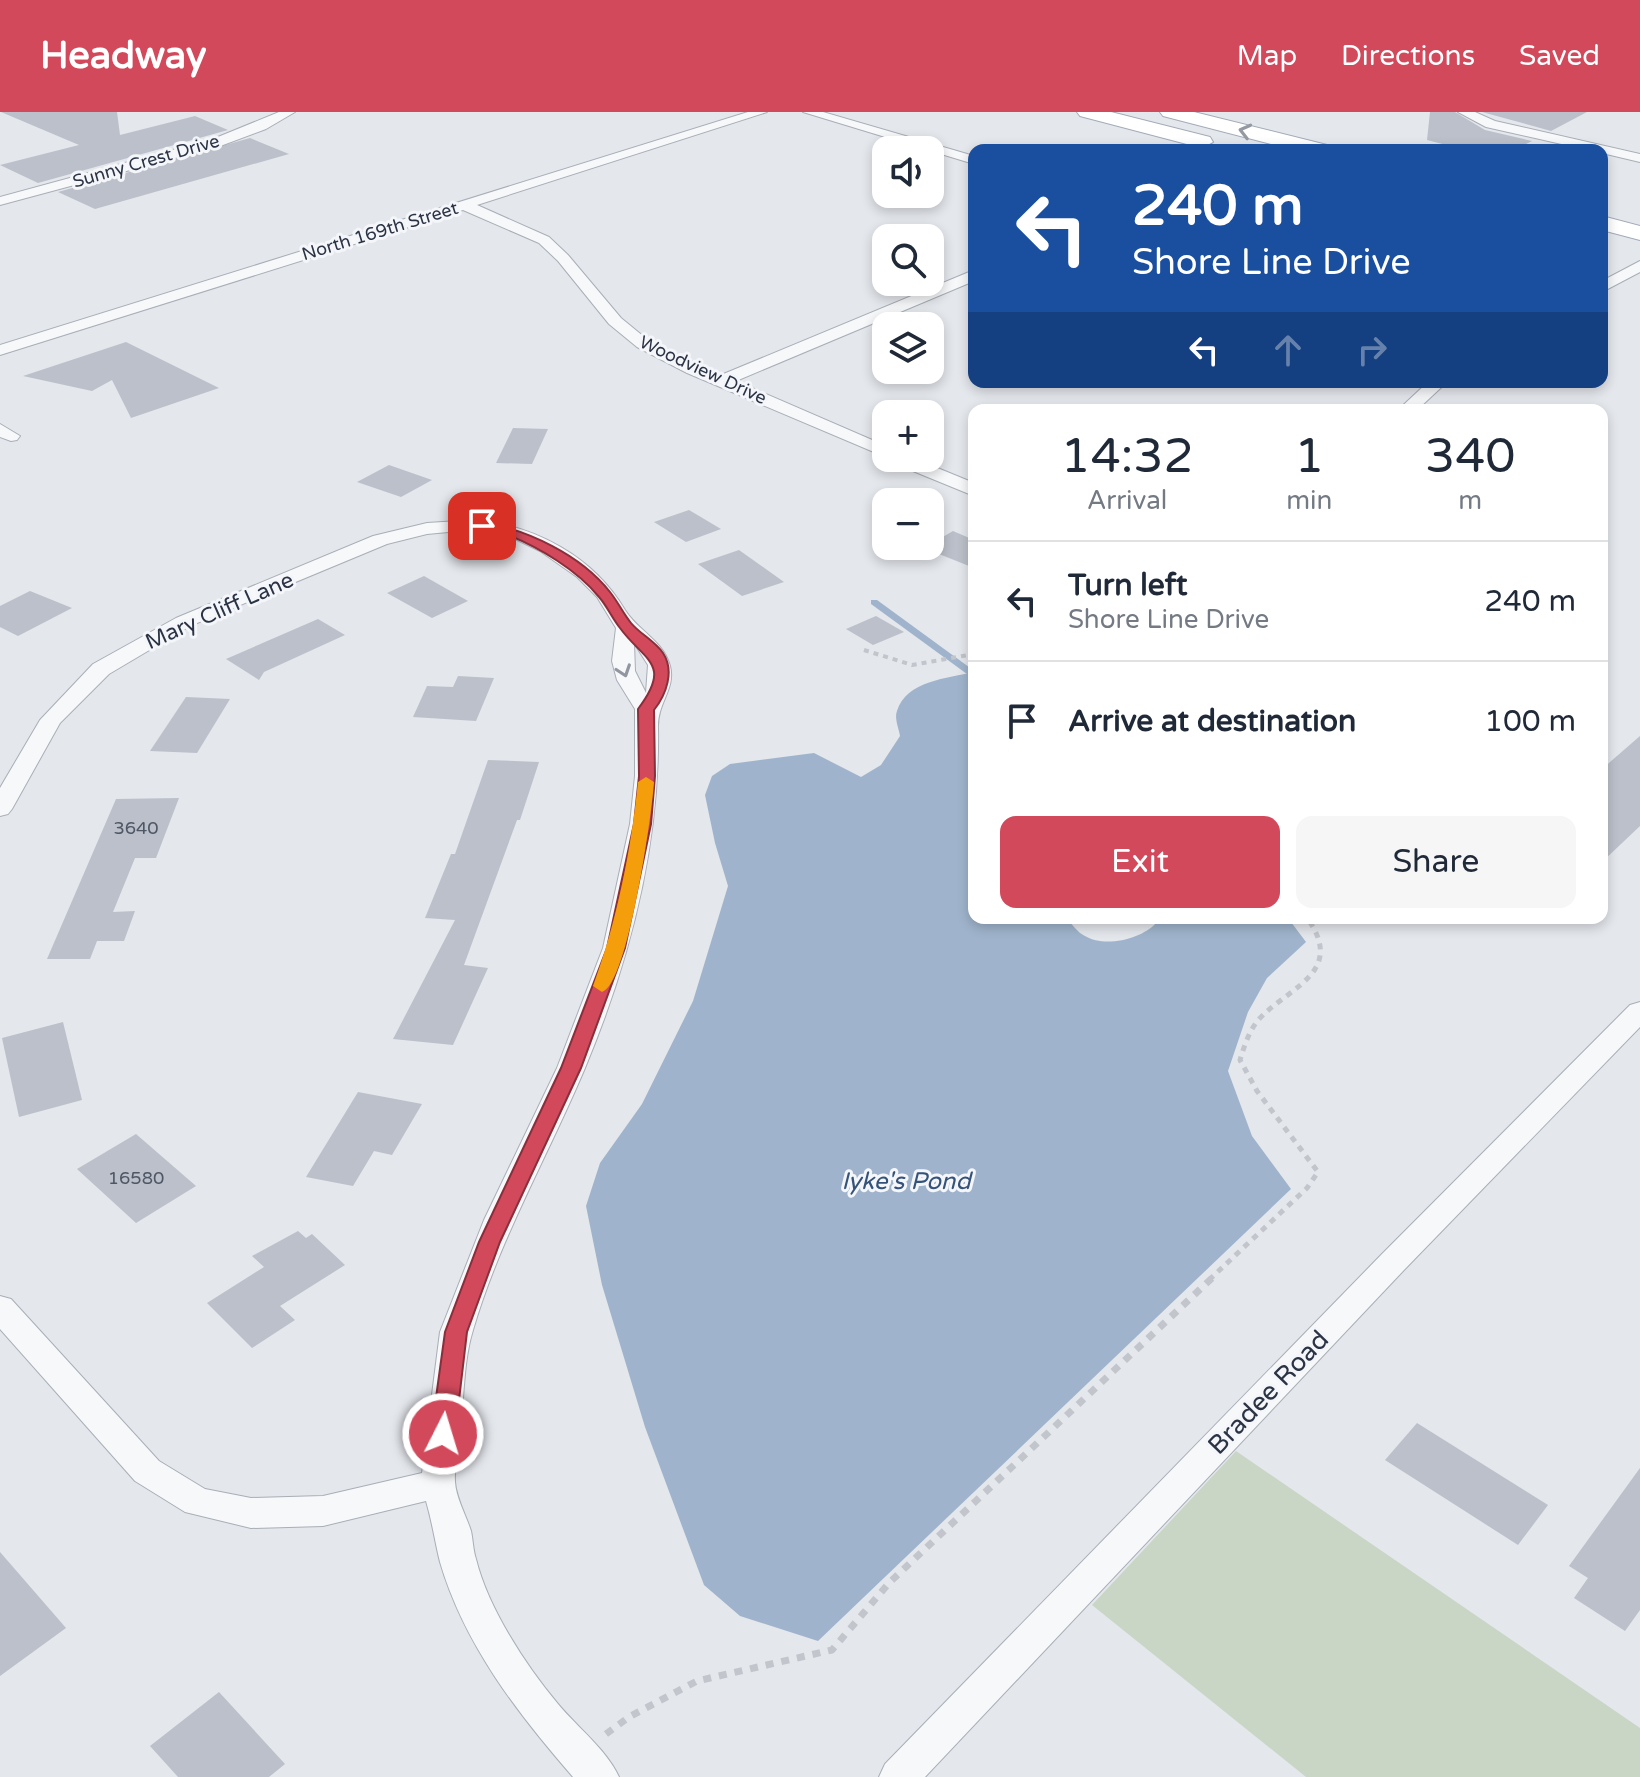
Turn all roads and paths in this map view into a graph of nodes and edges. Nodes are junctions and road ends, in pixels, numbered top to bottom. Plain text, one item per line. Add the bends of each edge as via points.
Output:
1 (289, 112) edge
2 (761, 112) edge
3 (809, 112) edge
4 (1087, 112) edge
5 (1170, 112) edge
6 (1464, 112) edge
7 (1211, 144) edge
8 (1295, 144) edge
9 (1579, 144) edge
10 (1608, 151) edge
11 (968, 158) edge
12 (1640, 158) edge
13 (0, 201) edge
14 (464, 205) junction
15 (1608, 225) edge
16 (1640, 233) edge
17 (1608, 248) edge
18 (1640, 256) edge
19 (1640, 266) edge
20 (968, 278) edge
21 (1608, 284) edge
22 (0, 350) edge
23 (722, 381) junction
24 (1431, 388) edge
25 (1414, 404) edge
26 (872, 447) edge
27 (931, 472) edge
28 (968, 488) edge
29 (627, 628) junction
30 (864, 650) dead end
31 (968, 654) edge
32 (646, 709) junction
33 (0, 809) edge
34 (1312, 924) edge
35 (1640, 1011) edge
36 (0, 1308) edge
37 (438, 1484) junction
38 (590, 1766) edge
39 (899, 1777) edge

1 - 13 street, Sunny Crest Drive via 218,142
2 - 14 street, North 169th Street
3 - 11 street
4 - 7 main road
8 -> 5 main road
6 - 9 street via 1491,124
10 - 12 street
14 - 22 street, North 169th Street
14 - 23 street, Woodview Drive via 544,240 629,334
15 - 16 main road
17 - 18 main road
19 - 21 street
20 - 23 street
23 - 26 street, Woodview Drive
24 - 25 street
27 - 28 street
29 -> 32 street via 620,659 633,693
29 - 32 street, Mary Cliff Lane via 657,655 661,670 657,696
29 - 33 street, Mary Cliff Lane via 587,577 510,531 451,526 412,530 183,622 101,669 51,720
30 - 31 path via 912,665
32 - 37 street via 642,824 616,948 571,1068 494,1231 456,1332
34 - 38 path via 1323,948 1316,968 1293,994 1262,1015 1240,1060 1253,1088 1318,1172 1307,1188 889,1583 832,1650 697,1681 629,1717
35 - 39 street, Bradee Road
36 - 37 street via 147,1471 197,1502 251,1513 323,1511
37 - 38 street via 458,1561 492,1640 543,1715

